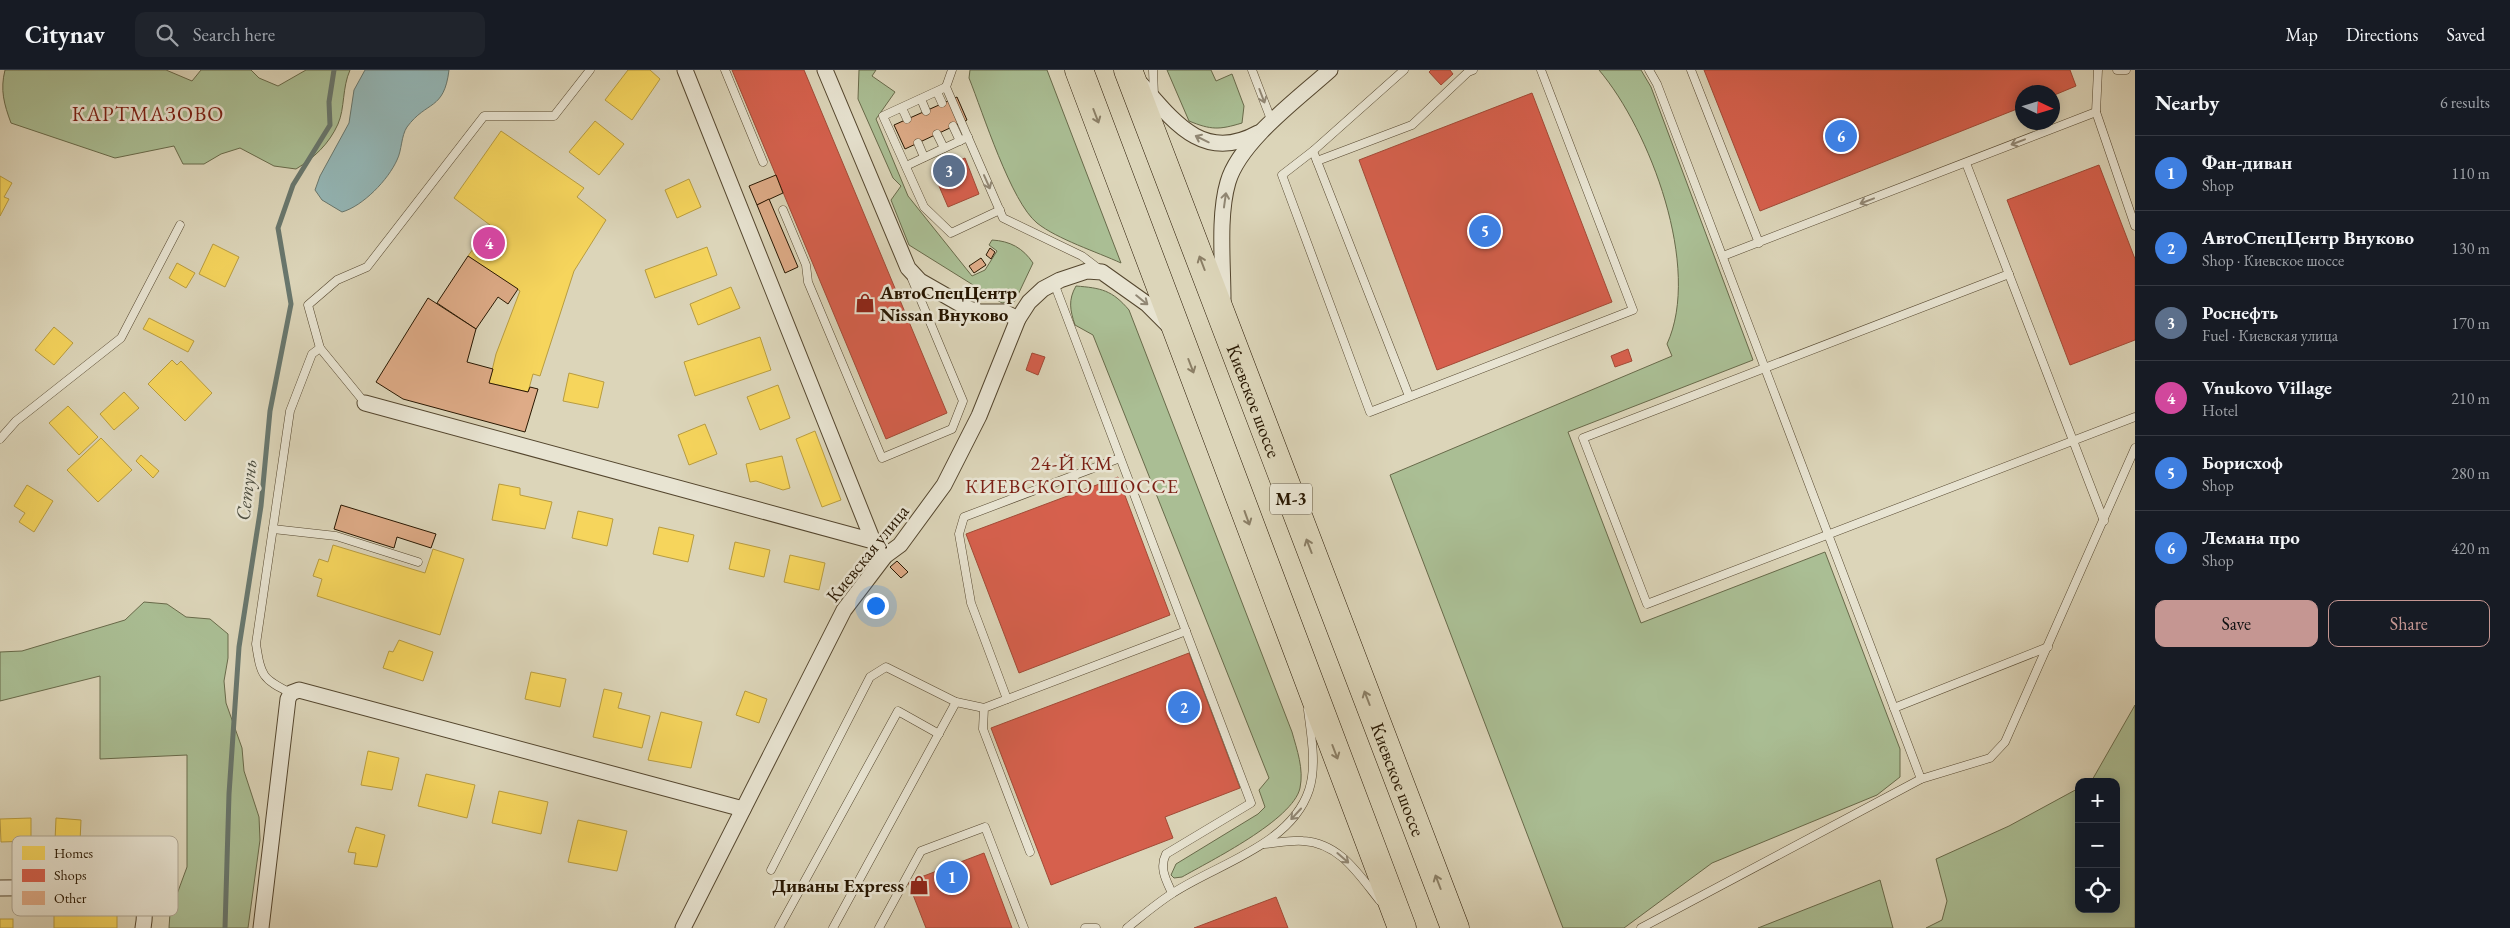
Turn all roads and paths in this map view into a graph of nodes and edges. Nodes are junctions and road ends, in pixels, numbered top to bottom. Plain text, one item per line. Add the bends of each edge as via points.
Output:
1 (590, 70) edge
2 (685, 70) edge
3 (725, 70) edge
4 (825, 70) edge
5 (952, 70) edge
6 (1079, 70) edge
7 (1128, 70) edge
8 (1153, 70) edge
9 (1252, 70) edge
10 (1330, 70) edge
11 (1404, 70) edge
12 (1473, 70) edge
13 (1541, 70) edge
14 (1649, 70) edge
15 (1691, 70) edge
16 (2098, 70) edge
17 (2117, 70) edge
18 (2126, 70) edge
19 (946, 88) junction
20 (937, 92) junction
21 (921, 99) junction
22 (1155, 100) junction
23 (942, 103) dead end
24 (902, 108) junction
25 (926, 111) dead end
26 (2096, 112) junction
27 (1157, 118) dead end
28 (907, 119) dead end
29 (953, 126) dead end
30 (1158, 127) dead end
31 (1266, 127) junction
32 (937, 134) dead end
33 (968, 137) junction
34 (960, 141) junction
35 (918, 143) dead end
36 (944, 148) junction
37 (1313, 150) junction
38 (924, 157) junction
39 (1317, 161) junction
40 (763, 162) dead end
41 (1163, 162) junction
42 (1966, 162) junction
43 (906, 166) junction
44 (783, 210) dead end
45 (1000, 210) junction
46 (180, 225) dead end
47 (2135, 226) edge
48 (1759, 242) junction
49 (1723, 256) junction
50 (908, 268) junction
51 (1102, 272) junction
52 (2009, 274) junction
53 (1054, 283) junction
54 (1018, 319) junction
55 (1223, 319) junction
56 (1180, 338) junction
57 (320, 348) junction
58 (1765, 368) junction
59 (1409, 396) junction
60 (365, 403) joint
61 (2135, 417) edge
62 (0, 440) edge
63 (2073, 440) junction
64 (2135, 448) edge
65 (1120, 458) junction
66 (2104, 522) junction
67 (273, 529) junction
68 (1828, 534) junction
69 (873, 541) junction
70 (885, 556) junction
71 (418, 562) dead end
72 (1186, 631) junction
73 (2048, 647) junction
74 (1302, 665) junction
75 (291, 693) junction
76 (1007, 699) junction
77 (956, 702) junction
78 (984, 708) junction
79 (1894, 708) junction
80 (939, 734) junction
81 (1921, 779) junction
82 (743, 809) junction
83 (1264, 844) junction
84 (1030, 852) dead end
85 (771, 870) dead end
86 (1172, 893) junction
87 (261, 928) edge
88 (683, 928) edge
89 (779, 928) edge
90 (833, 928) edge
91 (879, 928) edge
92 (1024, 928) edge
93 (1085, 928) edge
94 (1096, 928) edge
95 (1127, 928) edge
96 (1402, 928) edge
97 (1455, 928) edge
98 (1641, 928) edge

1 - 57 lane via 554,116 484,116 367,267 337,280 308,305
2 - 69 street
3 - 40 lane
4 - 50 street
5 - 19 lane
6 -> 56 highway, М-3
7 - 22 street
7 - 41 highway, Киевское шоссе / М-3
8 - 22 lane
9 -> 31 lane
10 - 31 street
11 - 37 lane
12 - 39 lane via 1412,125
13 - 59 lane via 1633,310
14 - 49 lane
15 - 48 lane
16 - 26 lane
17 - 18 lane
19 - 20 lane
19 - 33 lane
20 - 21 lane
20 - 23 lane
21 - 24 lane
21 - 25 lane
22 - 27 lane
31 -> 22 street via 1229,145 1212,144 1190,133
24 - 28 lane
24 - 43 lane via 883,116
26 -> 42 lane
26 - 47 lane
29 - 34 lane
30 - 41 lane
55 -> 31 street via 1226,193 1233,168
32 - 36 lane
33 - 34 lane
33 -> 45 lane
34 - 36 lane
35 - 38 lane
36 - 38 lane
37 - 39 lane
37 - 59 lane via 1282,176 1370,412
38 - 43 lane
39 - 59 lane
55 -> 41 highway, Киевское шоссе / М-3
42 -> 48 lane
42 - 52 lane
43 - 45 lane via 924,207 951,233
44 - 50 lane via 806,265 808,282 882,458 952,428 963,401
45 - 51 lane via 1003,218 1082,256
46 - 62 lane via 121,338 16,421
48 - 49 lane
49 - 58 lane
50 - 54 street via 920,281 969,309 1004,312
51 - 53 street, Киевская улица via 1087,271
51 -> 56 street via 1147,304
52 - 58 lane
52 - 63 lane
53 - 54 street, Киевская улица via 1029,302
53 - 65 lane
54 - 70 street, Киевская улица via 979,416 944,485 900,545
97 -> 55 highway, Киевское шоссе / М-3
56 -> 74 highway, М-3
57 - 60 lane
57 - 67 lane via 312,354 290,411
58 - 68 lane
58 - 68 lane via 1584,438 1647,604
60 - 69 street
61 - 63 lane
63 - 66 lane
63 - 68 lane
64 - 66 lane
65 - 72 lane
65 - 76 lane via 964,517 959,534 971,604
66 - 73 lane
67 - 71 lane via 336,536
67 - 75 lane via 256,644 259,666 268,682
68 - 79 lane
69 - 70 street
70 - 82 street, Киевская улица via 844,610
72 - 76 lane
72 - 86 lane via 1251,803 1166,854 1162,862 1164,877
73 - 79 lane
73 - 81 lane via 2006,742 1990,758
74 -> 83 lane via 1312,755 1311,784 1301,808
74 -> 96 highway, М-3
75 - 82 street via 299,690
75 - 87 street
76 - 78 lane
77 - 78 lane
77 - 80 lane
77 - 85 lane via 886,666 870,677
78 - 84 lane via 983,729
79 - 81 lane
80 - 89 lane via 898,712
80 - 90 lane
81 - 98 lane
82 - 88 street, Киевская улица
83 - 86 lane
83 -> 96 lane via 1301,840 1339,854
86 - 95 lane
91 - 92 lane via 921,851 985,827
93 - 94 lane

